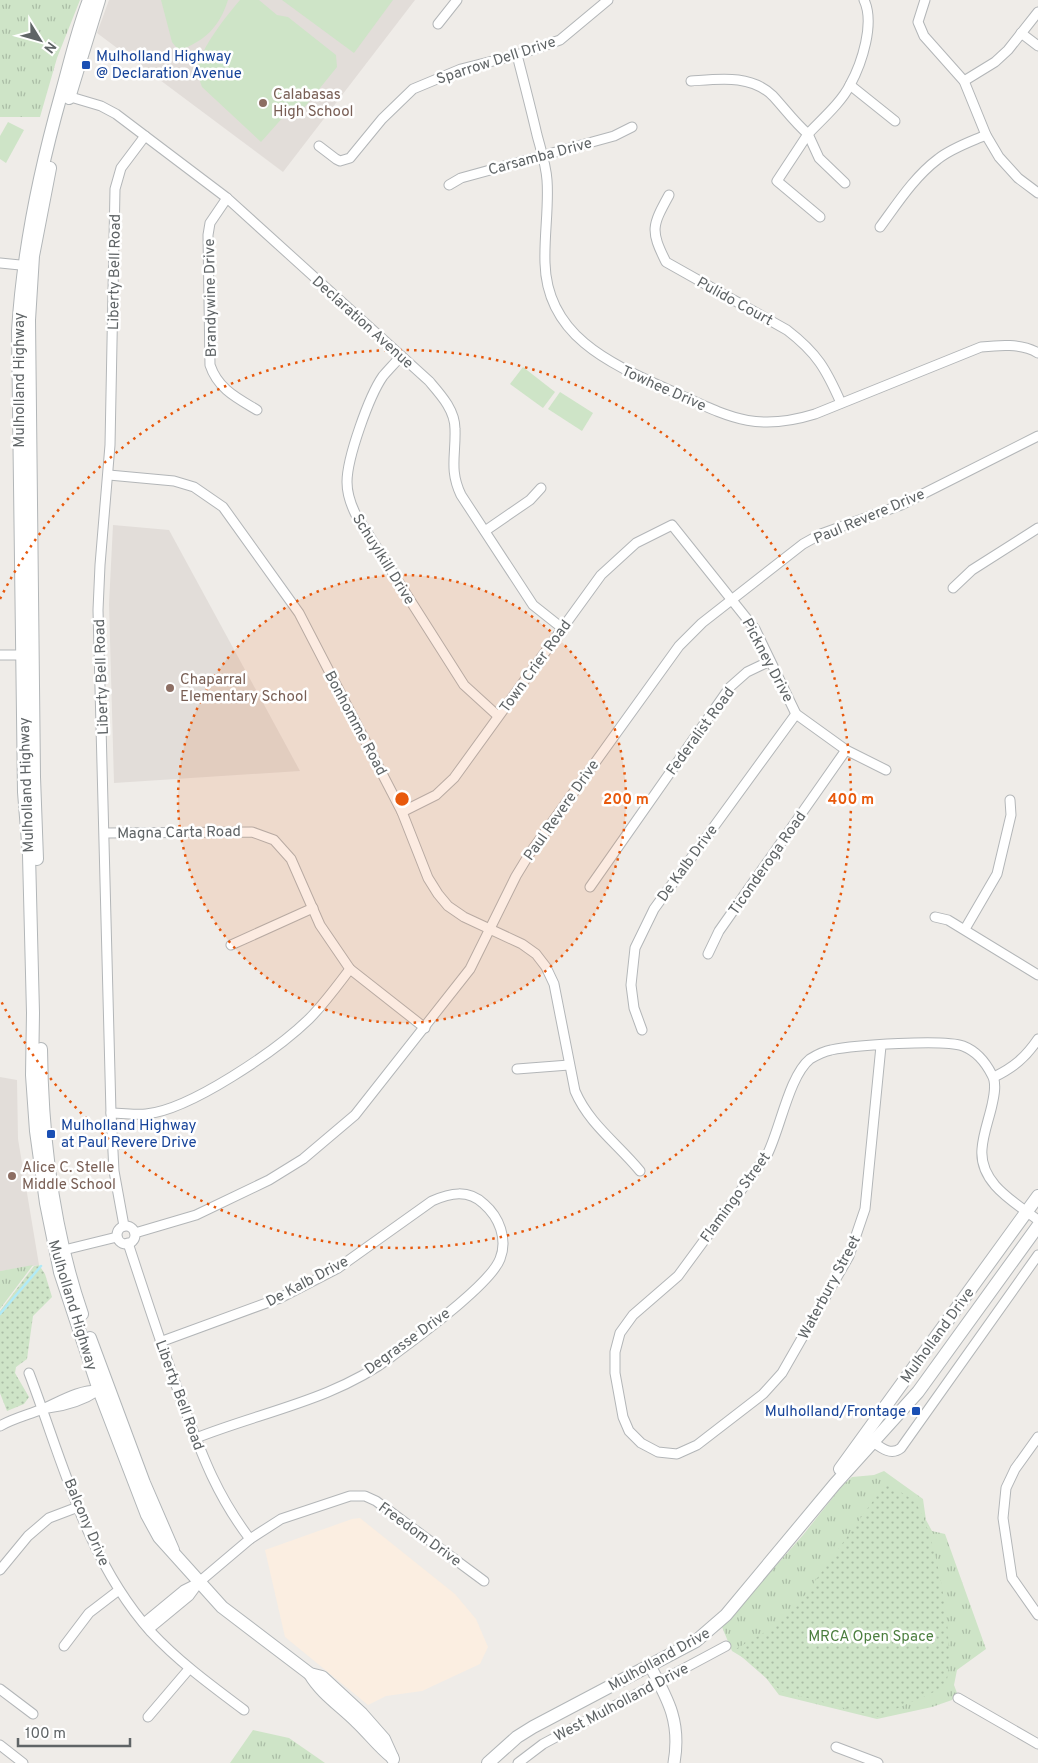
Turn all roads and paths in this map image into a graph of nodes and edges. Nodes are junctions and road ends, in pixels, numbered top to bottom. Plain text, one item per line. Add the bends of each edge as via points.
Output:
1 (89, 0) edge
2 (100, 0) edge
3 (458, 0) edge
4 (608, 0) edge
5 (864, 0) edge
6 (925, 0) edge
7 (1038, 12) edge
8 (438, 24) dead end
9 (1021, 34) junction
10 (1038, 46) edge
11 (517, 55) junction
12 (691, 81) dead end
13 (964, 81) junction
14 (850, 85) junction
15 (65, 95) junction
16 (896, 121) dead end
17 (632, 127) dead end
18 (808, 134) junction
19 (986, 135) junction
20 (145, 136) junction
21 (319, 146) dead end
22 (542, 156) junction
23 (845, 183) dead end
24 (448, 185) dead end
25 (1038, 193) edge
26 (669, 195) dead end
27 (227, 198) junction
28 (820, 217) dead end
29 (880, 227) dead end
30 (0, 262) edge
31 (28, 266) junction
32 (1038, 354) edge
33 (401, 356) junction
34 (841, 403) junction
35 (257, 410) dead end
36 (1038, 436) edge
37 (109, 475) junction
38 (541, 488) dead end
39 (672, 525) joint
40 (1038, 528) edge
41 (485, 531) junction
42 (952, 588) dead end
43 (732, 599) junction
44 (562, 628) junction
45 (0, 655) edge
46 (27, 655) junction
47 (770, 661) junction
48 (796, 714) junction
49 (498, 716) junction
50 (846, 750) junction
51 (886, 770) dead end
52 (1010, 800) dead end
53 (402, 812) junction
54 (106, 833) junction
55 (590, 887) dead end
56 (313, 908) junction
57 (934, 917) dead end
58 (491, 929) junction
59 (965, 929) junction
60 (231, 945) dead end
61 (708, 954) dead end
62 (350, 969) junction
63 (1038, 975) edge
64 (425, 1028) junction
65 (642, 1030) dead end
66 (1038, 1039) edge
67 (881, 1046) junction
68 (569, 1064) junction
69 (517, 1069) dead end
70 (994, 1077) junction
71 (112, 1113) junction
72 (640, 1171) dead end
73 (1038, 1196) edge
74 (1026, 1211) junction
75 (494, 1212) joint
76 (1038, 1220) edge
77 (124, 1226) junction
78 (1038, 1226) edge
79 (135, 1233) junction
80 (117, 1237) junction
81 (128, 1243) junction
82 (62, 1251) junction
83 (1038, 1255) edge
84 (160, 1342) junction
85 (29, 1372) dead end
86 (103, 1388) junction
87 (43, 1409) junction
88 (0, 1426) edge
89 (1038, 1437) edge
90 (196, 1438) junction
91 (869, 1439) junction
92 (658, 1452) joint
93 (78, 1507) junction
94 (250, 1539) junction
95 (0, 1570) edge
96 (484, 1581) dead end
97 (198, 1583) junction
98 (119, 1590) junction
99 (1038, 1616) edge
100 (146, 1626) junction
101 (64, 1646) dead end
102 (726, 1646) dead end
103 (650, 1666) junction
104 (189, 1669) junction
105 (659, 1682) junction
106 (0, 1689) edge
107 (958, 1698) dead end
108 (244, 1710) dead end
109 (33, 1714) dead end
110 (148, 1717) dead end
111 (1038, 1744) edge
112 (0, 1745) edge
113 (836, 1747) dead end
114 (395, 1761) edge
115 (23, 1763) edge
116 (488, 1763) edge
117 (518, 1763) edge
118 (674, 1763) edge
119 (878, 1763) edge

1 - 15 main road, Mulholland Highway
2 - 15 main road, Mulholland Highway
3 - 8 street
4 - 11 street, Sparrow Dell Drive via 560,40
5 - 14 street via 869,25
6 - 13 street via 918,22 924,36
7 - 9 street
9 - 10 street
9 - 13 street via 995,62
11 - 21 street, Sparrow Dell Drive via 461,68 413,89 382,119 350,158 340,161
11 - 22 street, Towhee Drive
12 - 18 street via 740,79 760,87 772,95
13 - 19 street
14 - 16 street
14 - 18 street
15 - 20 street, Declaration Avenue via 101,106
15 - 31 main road, Mulholland Highway via 35,192
17 - 22 street, Carsamba Drive via 614,136
18 - 23 street via 819,158
18 - 28 street via 777,181
19 - 25 street via 1008,168
19 - 29 street via 953,150 924,171
20 - 27 street, Declaration Avenue
20 - 37 street, Liberty Bell Road via 122,168 115,188
22 - 24 street, Carsamba Drive via 461,178
22 - 34 street, Towhee Drive via 547,178 545,264 548,288 562,318 585,346 615,366 735,418 754,422 791,421
26 - 34 street, Pulido Court via 654,221 657,243 666,262 788,330 824,366
27 - 33 street, Declaration Avenue
27 - 35 street, Brandywine Drive via 210,224 208,235 210,365 223,388
30 - 31 street
31 - 46 main road, Mulholland Highway
32 - 34 street, Towhee Drive via 1016,346 981,348
33 - 41 street, Declaration Avenue via 429,381 452,413 455,428 454,482
33 - 49 street, Schuylkill Drive via 384,376 371,401 349,462 349,500 464,685
36 - 43 street, Paul Revere Drive via 901,504 821,534 803,544
37 - 53 street, Bonhomme Road via 194,486 223,506 299,613
37 - 54 street, Liberty Bell Road via 98,610
38 - 41 street via 530,500
39 - 43 street, Pickney Drive
39 - 44 street, Town Crier Road via 636,543 617,558
40 - 42 street via 972,570
41 - 44 street, Declaration Avenue via 533,605
43 - 47 street, Pickney Drive via 755,629
43 - 58 street, Paul Revere Drive via 678,646 530,853
44 - 49 street, Town Crier Road
45 - 46 street
46 - 82 main road, Mulholland Highway via 44,1128
46 - 86 main road, Mulholland Highway via 24,792 29,855 32,1075 36,1131 54,1252
47 - 48 street, Pickney Drive
47 - 55 street, Federalist Road via 747,672 730,687
48 - 50 street, Pickney Drive
48 - 65 street, De Kalb Drive via 654,909 635,948 631,985 634,1008
49 - 53 street, Town Crier Road via 446,787 436,796
50 - 51 street, Pickney Drive
50 - 61 street, Ticonderoga Road via 719,931
52 - 59 street via 1011,815 997,874
53 - 58 street, Bonhomme Road via 428,878 438,894 464,918
54 - 56 street, Magna Carta Road via 252,832 274,840 291,859
54 - 71 street, Liberty Bell Road
56 - 60 street
56 - 62 street, Magna Carta Road via 320,925
57 - 59 street
58 - 64 street, Paul Revere Drive via 470,969
58 - 68 street, Bonhomme Road via 522,944 546,967 554,984
59 - 63 street
62 - 64 street, Magna Carta Road
62 - 71 street via 310,1018 287,1038 220,1084 168,1109 146,1114
64 - 79 street, Paul Revere Drive via 355,1115 304,1159 236,1198 196,1215
66 - 70 street via 1022,1061
67 - 70 street, Flamingo Street via 950,1042 979,1057
67 - 92 street, Waterbury Street via 865,1208 849,1256 782,1373 763,1394 697,1445 677,1454
67 - 92 street, Flamingo Street via 830,1050 810,1059 795,1078 776,1138 767,1155 678,1276 633,1315 620,1333 614,1352 623,1417 629,1431 641,1443
68 - 69 street
68 - 72 street, Bonhomme Road via 582,1108
70 - 74 street via 994,1096 982,1159 992,1182
71 - 77 street, Liberty Bell Road via 114,1171
73 - 74 main road, Mulholland Drive
74 - 76 street
74 - 91 main road, Mulholland Drive
75 - 84 street, De Kalb Drive via 480,1200 464,1194 448,1194 432,1200 338,1268 280,1298
75 - 90 street, Degrasse Drive via 503,1240 501,1258 492,1272 476,1289 389,1358 353,1380 312,1398
77 - 79 street via 132,1228
77 - 80 street via 119,1229
78 - 91 main road, Mulholland Drive via 929,1379
79 - 81 street
80 - 81 street via 122,1243
80 - 82 street
81 - 84 street, Liberty Bell Road
82 - 86 main road, Mulholland Highway
83 - 91 street via 901,1448 889,1452
84 - 90 street, Liberty Bell Road
85 - 87 street, Balcony Drive
86 - 87 street via 78,1393
86 - 97 main road, Mulholland Highway via 174,1552
87 - 88 street
87 - 93 street, Balcony Drive
89 - 99 street via 1014,1469 1006,1488 1003,1518 1012,1578
90 - 94 street, Liberty Bell Road via 212,1481
91 - 103 main road, Mulholland Drive via 718,1625
93 - 95 street via 49,1518 28,1536
93 - 98 street, Balcony Drive via 99,1556
94 - 96 street, Freedom Drive via 281,1520 350,1496 365,1496
94 - 97 street, Freedom Drive
97 - 100 street, Freedom Drive via 184,1590
97 - 114 main road, Mulholland Highway via 239,1622 310,1674 322,1677 384,1739
98 - 100 street, Balcony Drive
98 - 101 street via 89,1613
100 - 104 street, Balcony Drive
102 - 105 street, West Mulholland Drive
103 - 105 street
103 - 116 main road, Mulholland Drive via 517,1737
104 - 108 street, Balcony Drive
104 - 110 street
105 - 117 street, West Mulholland Drive via 544,1744
105 - 118 street via 675,1720 678,1742
106 - 109 street
107 - 111 street
112 - 115 street
113 - 119 street

